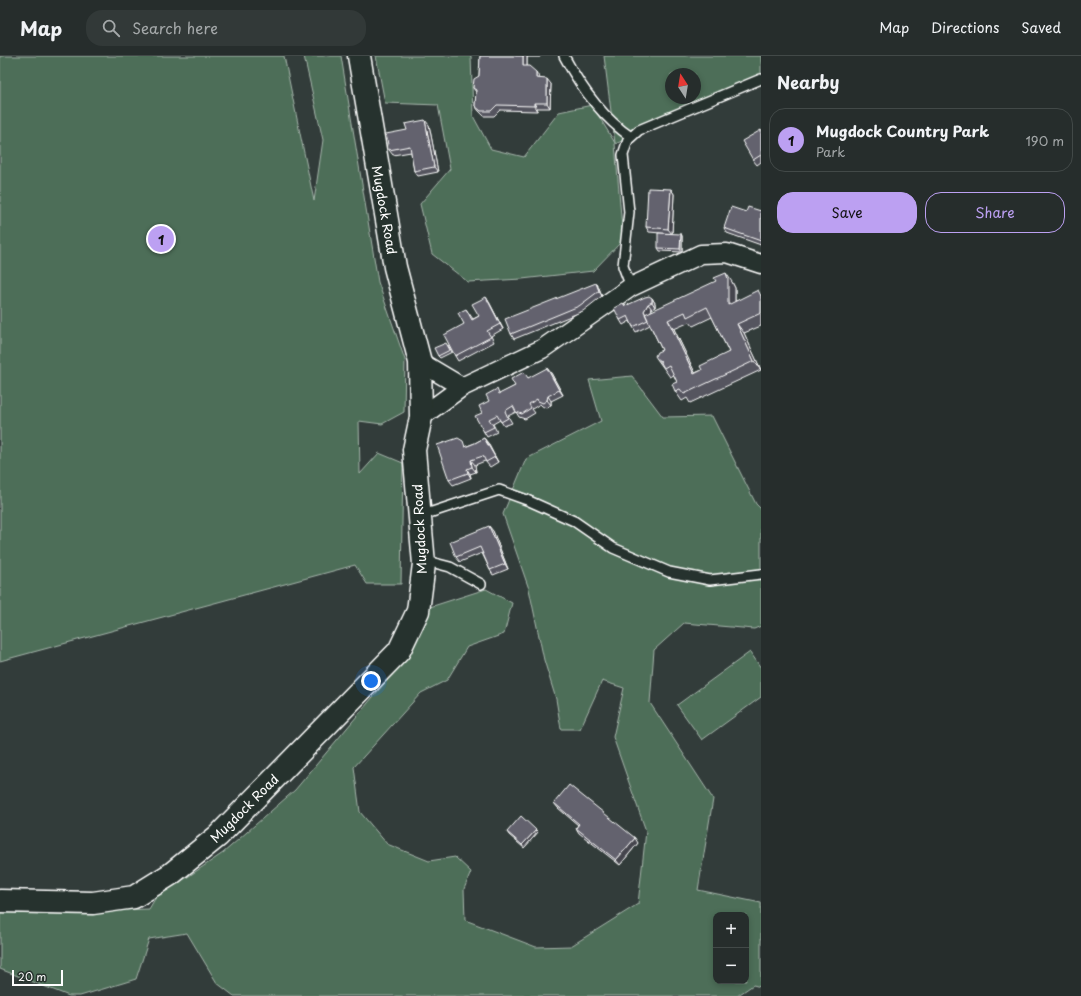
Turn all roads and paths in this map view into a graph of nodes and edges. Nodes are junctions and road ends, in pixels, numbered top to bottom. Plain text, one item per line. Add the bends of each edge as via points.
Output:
1 (359, 56) edge
2 (564, 56) edge
3 (761, 79) edge
4 (631, 137) junction
5 (761, 264) edge
6 (631, 288) junction
7 (420, 362) junction
8 (462, 387) junction
9 (421, 417) junction
10 (420, 516) junction
11 (423, 560) junction
12 (761, 574) edge
13 (481, 584) dead end
14 (0, 901) edge

1 - 7 street, Mugdock Road via 395,268
2 - 4 lane via 590,98
3 - 4 lane via 639,130
4 - 6 lane via 623,155 629,212 623,266
5 - 6 street via 727,253 701,254
6 - 8 street via 542,349
7 - 8 street
7 - 9 street, Mugdock Road
8 - 9 street
9 - 10 street, Mugdock Road via 414,450
10 - 11 street, Mugdock Road
10 - 12 lane via 499,490 574,521 613,548 669,572 710,580
11 - 13 lane via 450,567
11 - 14 street, Mugdock Road via 418,611 399,651 218,836 177,869 134,897 93,902

